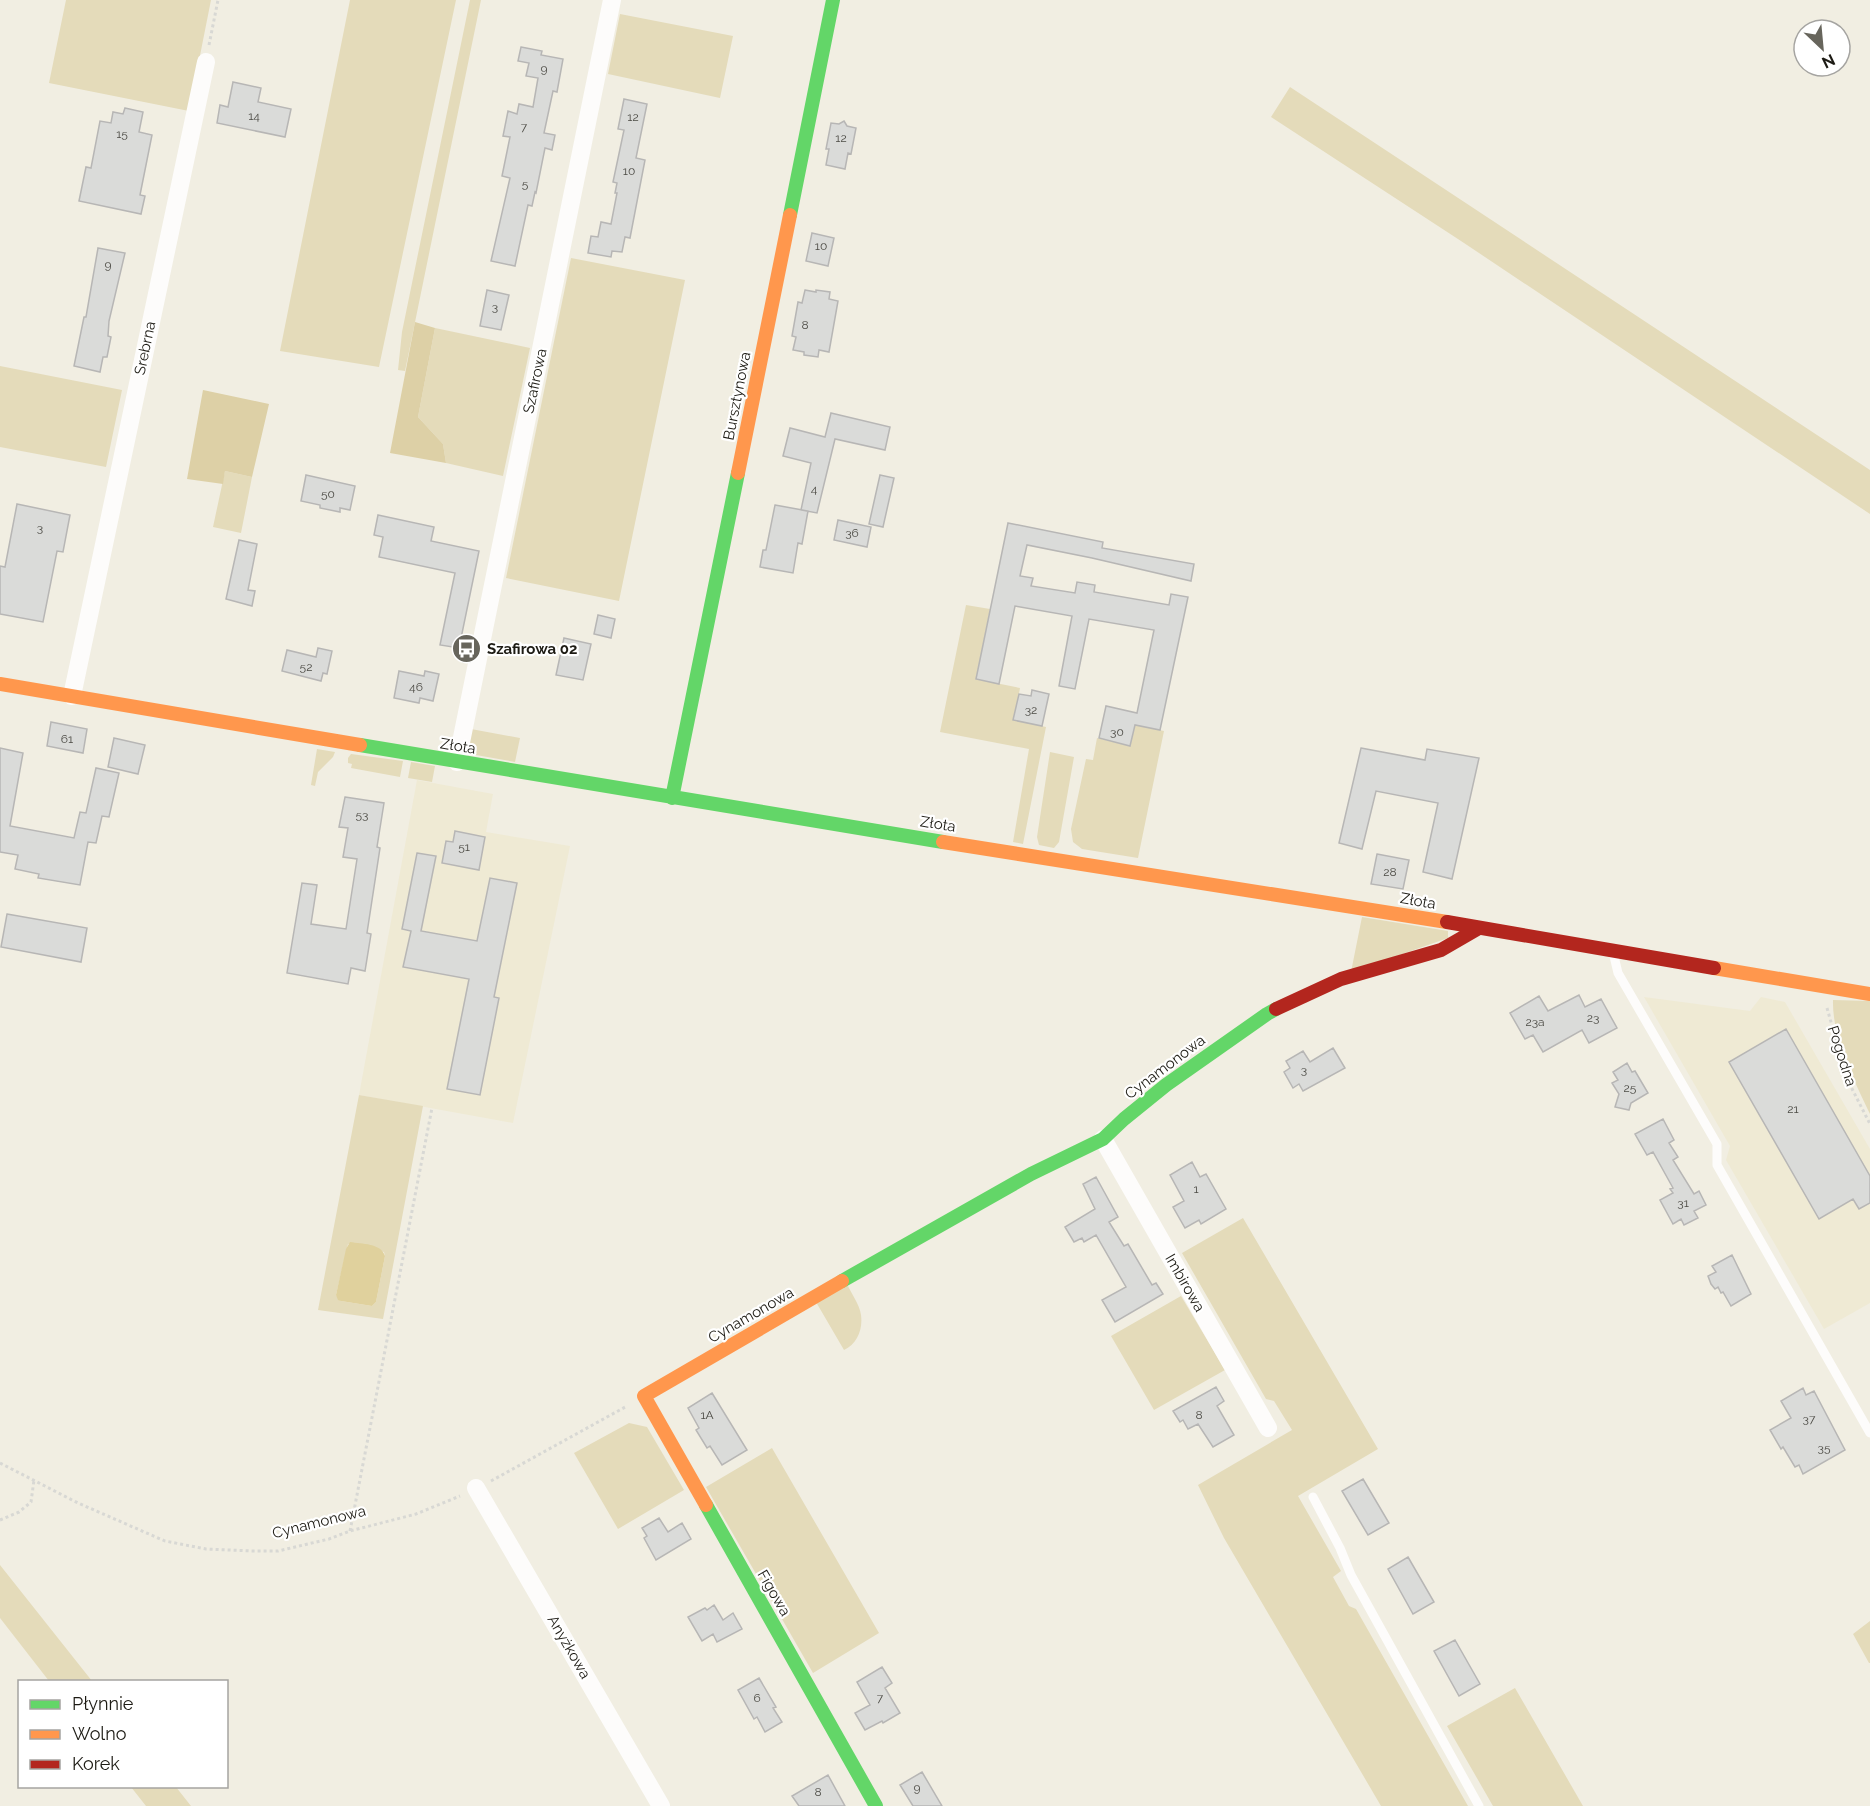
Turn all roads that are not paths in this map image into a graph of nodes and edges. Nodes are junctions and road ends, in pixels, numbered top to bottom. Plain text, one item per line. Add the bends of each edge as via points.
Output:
1 (612, 0) edge
2 (833, 0) edge
3 (206, 62) road end
4 (0, 684) edge
5 (72, 696) junction
6 (457, 762) junction
7 (672, 798) junction
8 (1479, 928) junction
9 (1612, 950) junction
10 (1870, 994) edge
11 (1103, 1139) junction
12 (644, 1396) joint
13 (1268, 1428) dead end
14 (1870, 1433) edge
15 (476, 1488) road end
16 (1313, 1497) dead end
17 (661, 1806) edge
18 (876, 1806) edge
19 (1479, 1806) edge

1 - 6 street, Szafirowa
2 - 7 street, Bursztynowa
3 - 5 street, Srebrna
4 - 5 street, Złota
5 - 6 street, Złota
6 - 7 street, Złota
7 - 8 street, Złota
8 - 9 street, Złota
8 - 11 street, Cynamonowa via 1441,950 1341,979 1267,1014 1167,1085
9 - 10 street, Złota
9 - 14 lane via 1617,974 1717,1143 1717,1165
11 - 12 street, Cynamonowa via 944,1222
11 - 13 street, Imbirowa
12 - 18 street, Figowa
15 - 17 street, Anyżkowa
16 - 19 lane via 1351,1575

